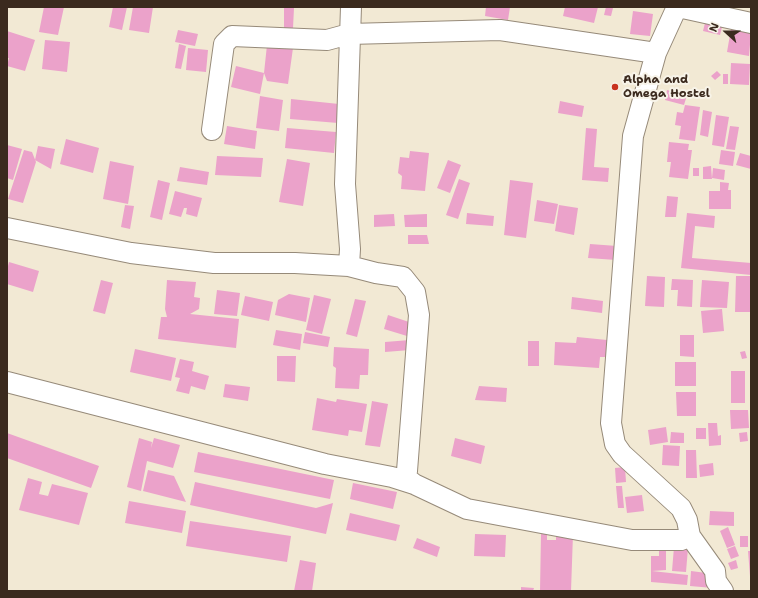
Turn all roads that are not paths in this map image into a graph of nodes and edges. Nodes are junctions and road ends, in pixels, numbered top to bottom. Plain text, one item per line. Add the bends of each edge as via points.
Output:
1 (351, 7) edge
2 (677, 7) edge
3 (751, 23) edge
4 (349, 34) junction
5 (656, 53) junction
6 (212, 130) dead end
7 (7, 228) edge
8 (348, 266) junction
9 (7, 382) edge
10 (414, 484) junction
11 (690, 536) junction
12 (723, 591) edge

1 - 4 street
2 - 3 street
2 - 5 street
4 - 5 street via 500,30
4 - 6 street via 327,40 232,36 224,44
4 - 8 street via 345,184 350,250
5 - 11 street via 633,136 611,424 615,444 622,454 681,508 687,520
7 - 8 street via 131,253 214,263
8 - 10 street via 376,274 403,277 415,292 419,315 405,477
9 - 10 street via 325,464 392,477
10 - 11 street via 466,509 570,529 632,540 681,540
11 - 12 street via 715,571 716,581

